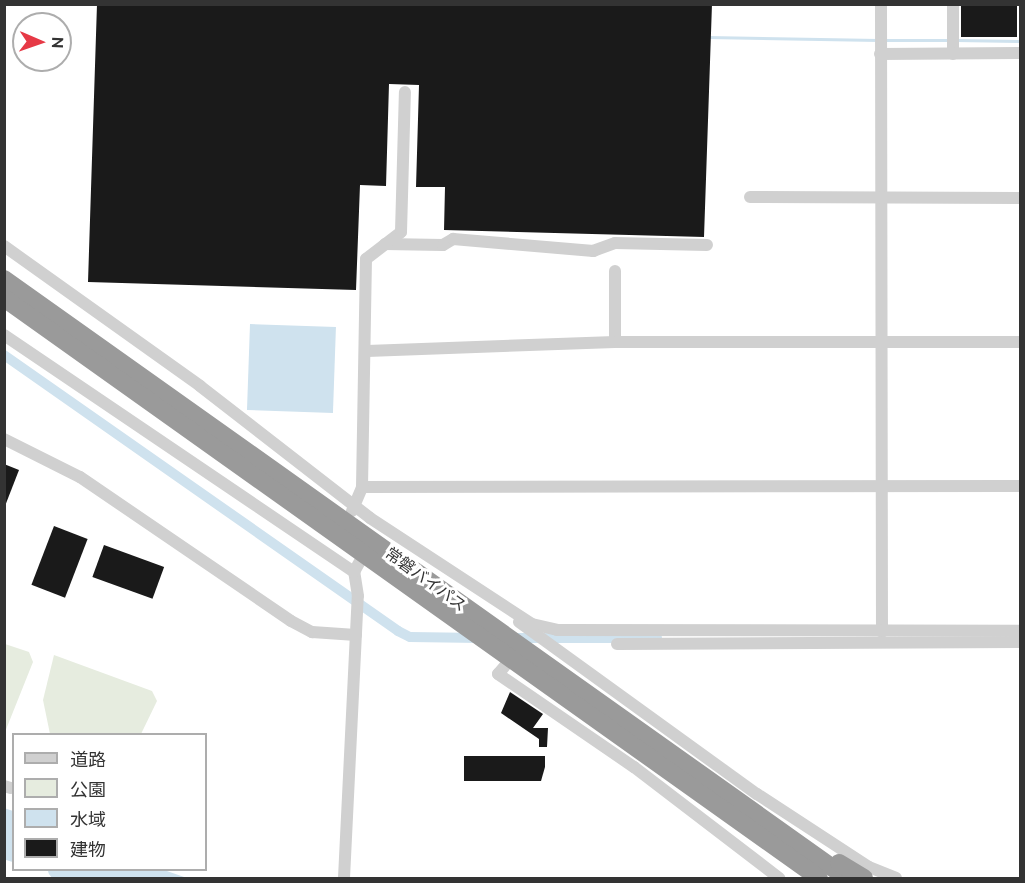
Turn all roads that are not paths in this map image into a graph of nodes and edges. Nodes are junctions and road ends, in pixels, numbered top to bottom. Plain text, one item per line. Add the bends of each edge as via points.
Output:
1 (881, 4) edge
2 (952, 4) edge
3 (1020, 53) edge
4 (880, 54) junction
5 (953, 54) junction
6 (405, 92) dead end
7 (750, 197) dead end
8 (880, 198) junction
9 (1020, 198) edge
10 (385, 244) junction
11 (707, 245) dead end
12 (4, 246) edge
13 (615, 271) dead end
14 (4, 279) edge
15 (4, 298) edge
16 (4, 335) edge
17 (615, 342) junction
18 (1020, 342) edge
19 (881, 343) junction
20 (367, 351) junction
21 (4, 439) edge
22 (881, 486) junction
23 (1020, 486) edge
24 (362, 487) junction
25 (354, 505) junction
26 (347, 523) junction
27 (364, 554) junction
28 (354, 572) junction
29 (512, 615) junction
30 (1020, 631) edge
31 (356, 635) junction
32 (888, 635) junction
33 (1020, 642) edge
34 (497, 643) junction
35 (617, 644) dead end
36 (809, 852) junction
37 (814, 876) edge
38 (344, 879) edge
39 (779, 879) edge
40 (847, 879) edge
41 (864, 879) edge
42 (896, 879) edge

1 - 4 street
2 - 5 street
3 - 5 street
4 - 5 street
4 - 8 street
6 - 10 street via 401,232
7 - 8 street
8 - 9 street
8 - 19 street
10 - 11 street via 443,245 453,239 593,251 615,243
10 - 20 street via 366,259
12 - 25 street
13 - 17 street
14 - 26 highway, 常磐バイパス
15 - 27 highway, 常磐バイパス
16 - 28 street
17 - 19 street
17 - 20 street
18 - 19 street
19 - 22 street
20 - 24 street
21 - 31 street via 80,477 291,621 312,632
22 - 23 street
22 - 24 street
22 - 32 street
24 - 25 street
25 - 26 street
25 - 29 street
26 - 34 highway, 常磐バイパス
27 - 28 street
27 - 34 highway, 常磐バイパス
28 - 31 street via 358,596
29 - 32 street via 557,630
29 - 42 street via 531,634 757,794 869,867
30 - 32 street
31 - 38 street
32 - 33 street
32 - 35 street
34 - 36 highway, 常磐バイパス
34 - 37 highway, 常磐バイパス
34 - 39 street via 498,674 634,767
36 - 40 highway, 常磐バイパス
36 - 41 highway via 827,855

